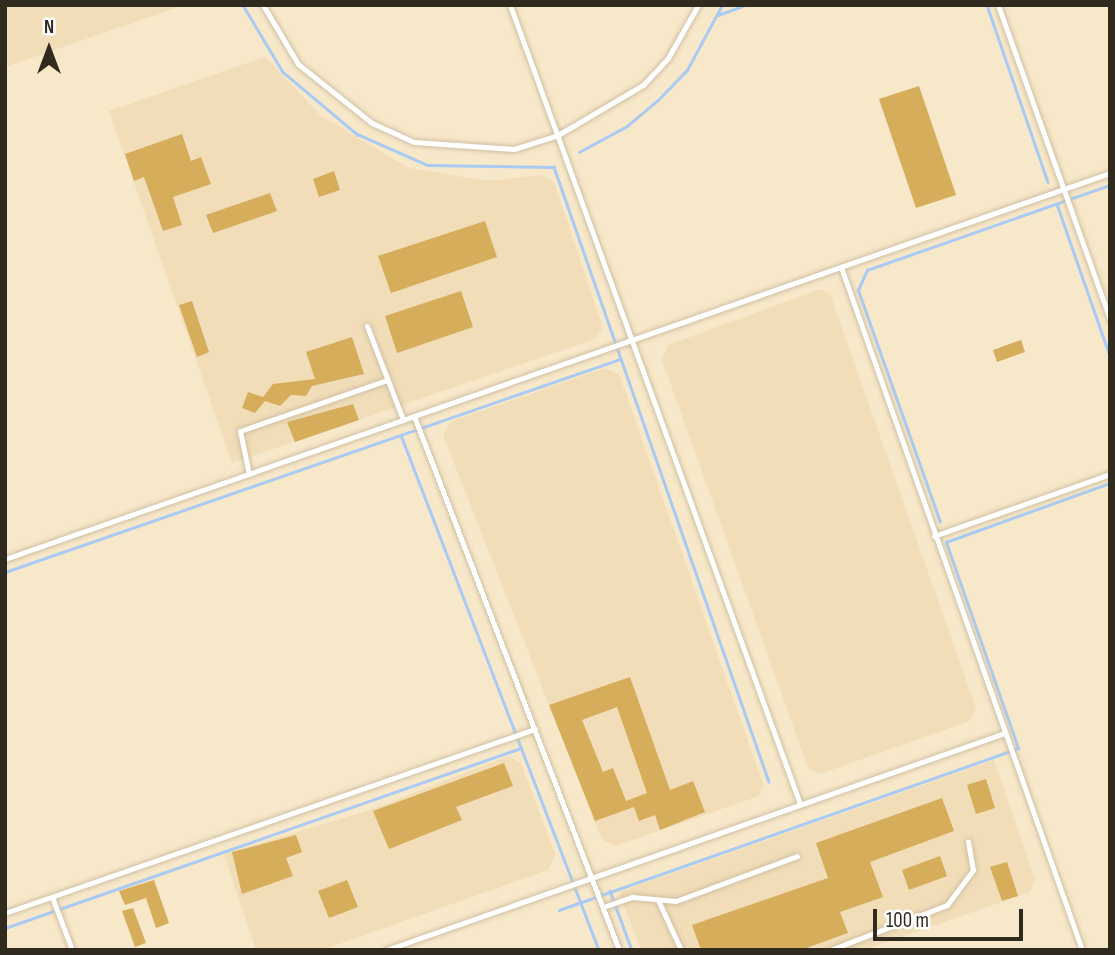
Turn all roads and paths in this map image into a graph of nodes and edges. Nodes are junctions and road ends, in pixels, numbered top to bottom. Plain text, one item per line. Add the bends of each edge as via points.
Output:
1 (263, 5) edge
2 (510, 5) edge
3 (998, 5) edge
4 (699, 6) edge
5 (558, 135) junction
6 (1110, 173) edge
7 (841, 267) junction
8 (1110, 320) edge
9 (367, 326) dead end
10 (633, 339) junction
11 (387, 380) junction
12 (414, 416) junction
13 (403, 420) junction
14 (249, 474) junction
15 (1110, 474) edge
16 (934, 536) junction
17 (5, 559) edge
18 (535, 729) junction
19 (1005, 733) junction
20 (800, 804) junction
21 (968, 841) dead end
22 (797, 856) dead end
23 (591, 875) junction
24 (52, 897) junction
25 (658, 901) junction
26 (603, 907) junction
27 (5, 914) edge
28 (72, 950) edge
29 (386, 950) edge
30 (619, 950) edge
31 (681, 950) edge
32 (830, 950) edge
33 (1082, 950) edge

1 - 5 lane via 298,64 333,98 414,142 514,149
2 - 5 lane
3 - 8 lane
4 - 5 lane via 668,58 643,85
5 - 10 lane
6 - 7 lane
7 - 10 lane
7 - 16 lane
9 - 11 lane
10 - 12 lane
10 - 20 lane
11 - 13 lane
11 - 14 lane via 240,431
12 - 13 lane
12 - 18 lane
13 - 14 lane
14 - 17 lane
15 - 16 lane
16 - 19 lane
18 - 23 lane
18 - 24 lane
19 - 20 lane
19 - 33 lane
20 - 23 lane
21 - 32 lane via 973,870 947,905
22 - 25 lane via 676,901
23 - 26 lane
23 - 29 lane
24 - 27 lane
24 - 28 lane
25 - 26 lane via 632,897
25 - 31 lane
26 - 30 lane

